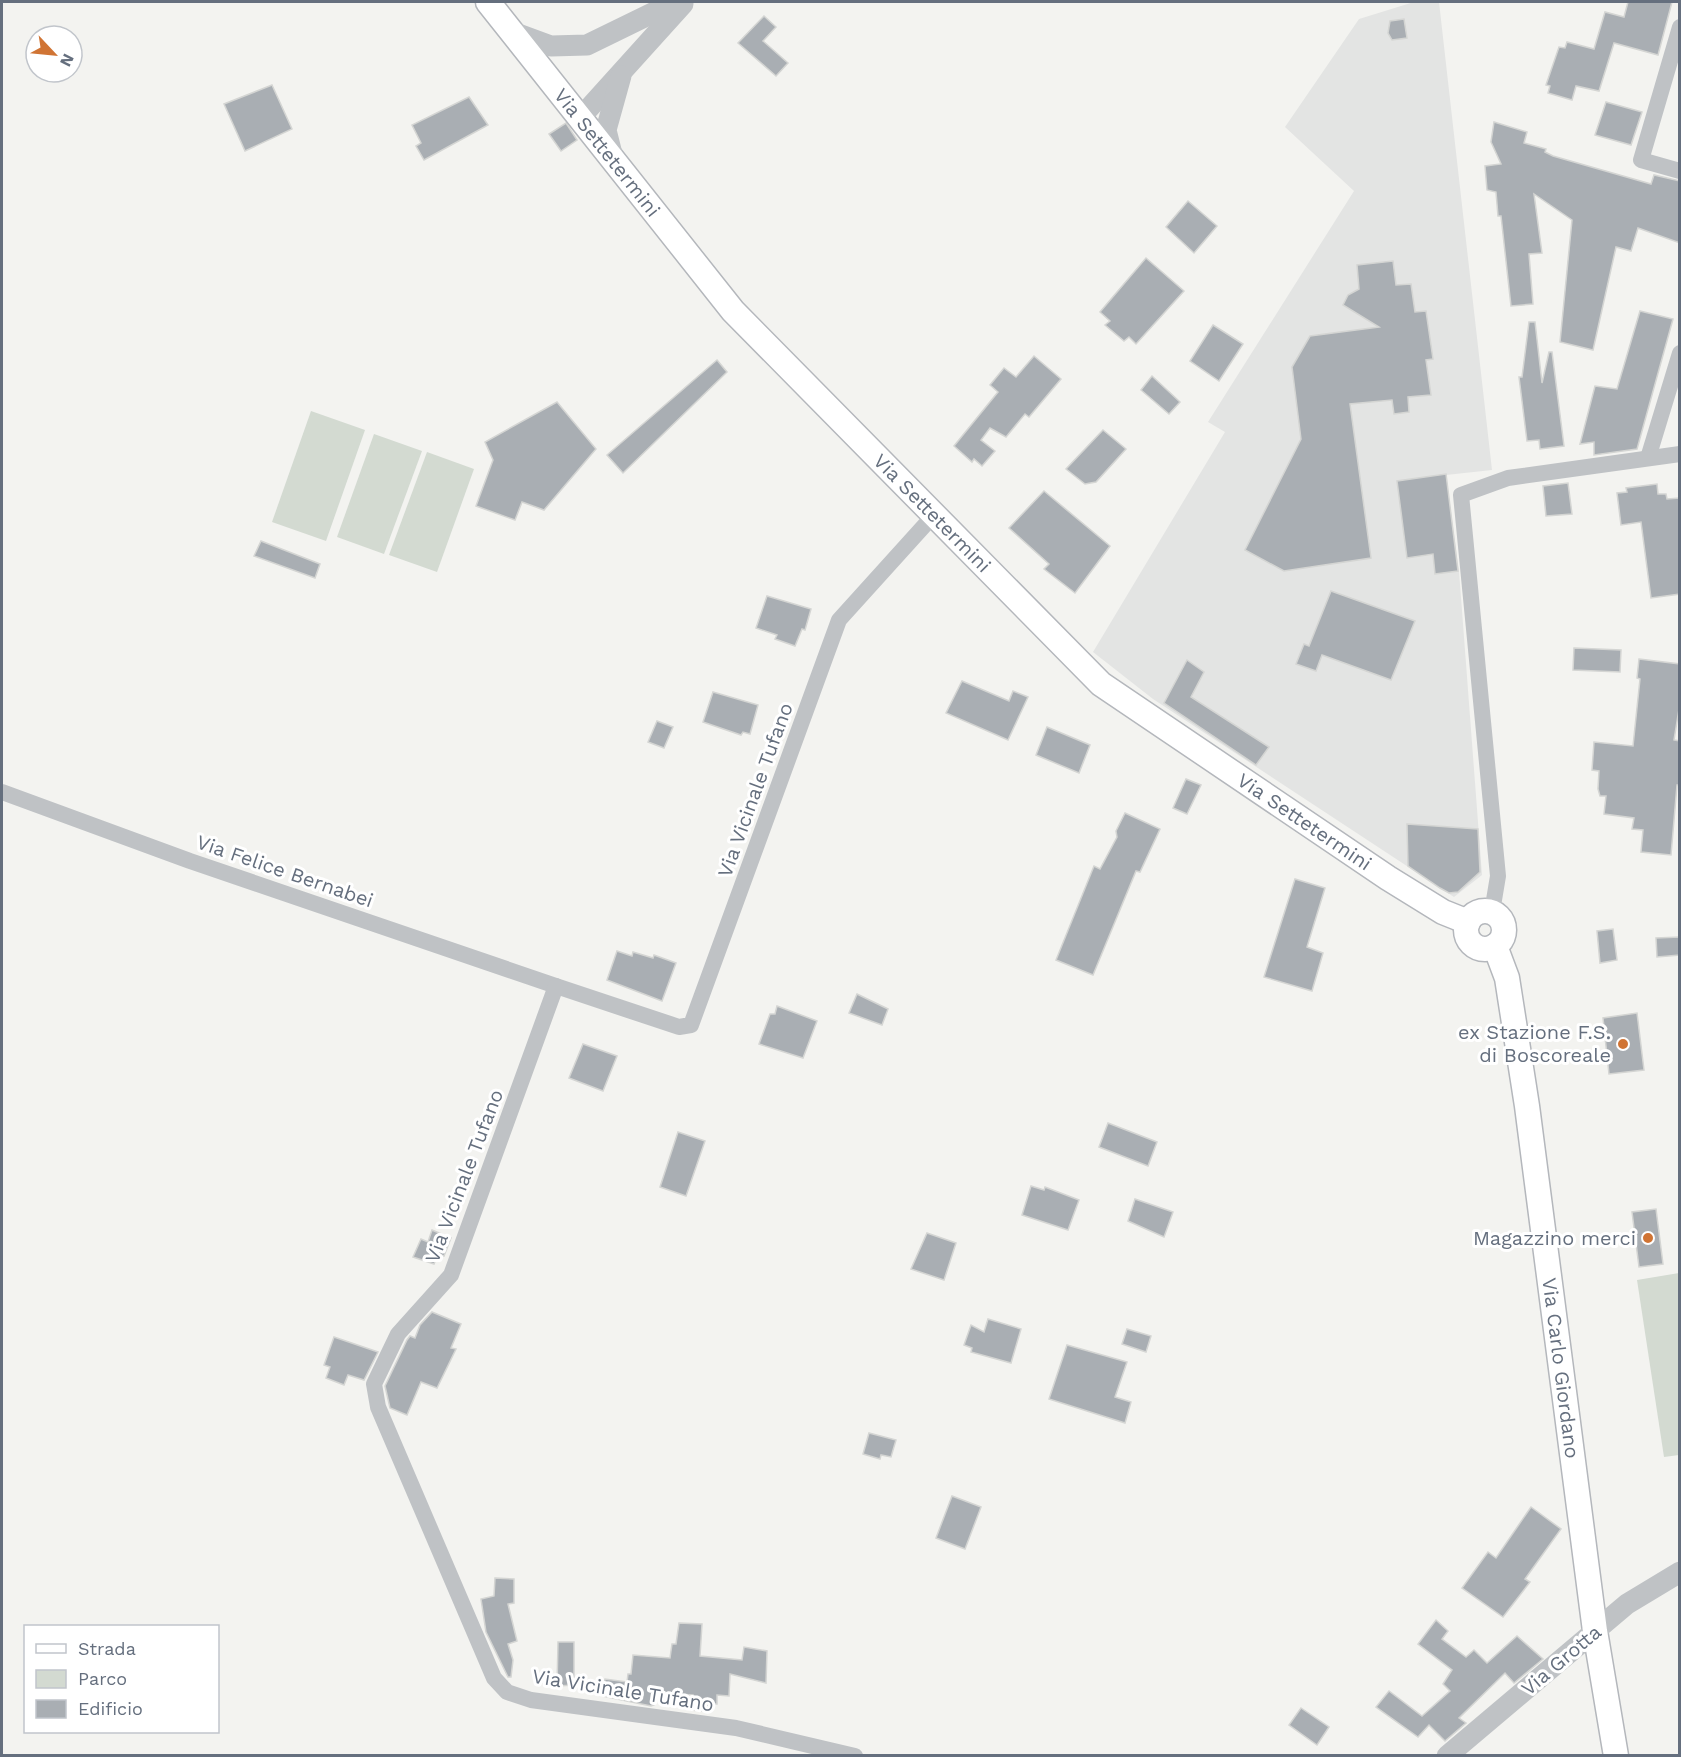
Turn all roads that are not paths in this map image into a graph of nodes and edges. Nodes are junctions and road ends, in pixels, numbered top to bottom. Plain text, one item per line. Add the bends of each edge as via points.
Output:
1 (488, 2) edge
2 (675, 2) edge
3 (685, 2) edge
4 (1680, 27) edge
5 (513, 32) junction
6 (625, 67) junction
7 (581, 117) junction
8 (613, 158) junction
9 (1680, 171) edge
10 (1680, 353) edge
11 (1680, 454) edge
12 (1648, 459) junction
13 (933, 516) junction
14 (2, 792) edge
15 (1492, 912) junction
16 (1468, 922) junction
17 (1495, 946) junction
18 (556, 986) junction
19 (1680, 1572) edge
20 (1595, 1631) junction
21 (855, 1755) edge
22 (1447, 1755) edge
23 (1616, 1755) edge

1 - 5 main road, Via Settetermini
2 - 5 street via 587,45 551,46
3 - 6 street
4 - 9 street via 1641,160
5 - 7 main road, Via Settetermini
6 - 7 street
6 - 8 street via 606,130
7 - 8 main road, Via Settetermini
8 - 13 main road, Via Settetermini via 733,311
10 - 12 street
11 - 12 street
12 - 15 street via 1508,478 1461,495 1498,876
13 - 16 main road, Via Settetermini via 1101,684 1388,878 1443,912
13 - 18 street, Via Vicinale Tufano via 839,620 691,1025 679,1027
14 - 18 street, Via Felice Bernabei
15 - 16 main road via 1475,914
15 - 17 main road via 1503,925 1503,937
16 - 17 main road via 1466,934 1472,944 1483,949
17 - 20 main road, Via Carlo Giordano via 1507,978 1527,1106
18 - 21 street, Via Vicinale Tufano via 451,1275 398,1334 374,1384 378,1407 494,1678 507,1692 531,1700 736,1728
19 - 20 street, Via Grotta via 1627,1604
20 - 22 street, Via Grotta
20 - 23 main road, Via Carlo Giordano

